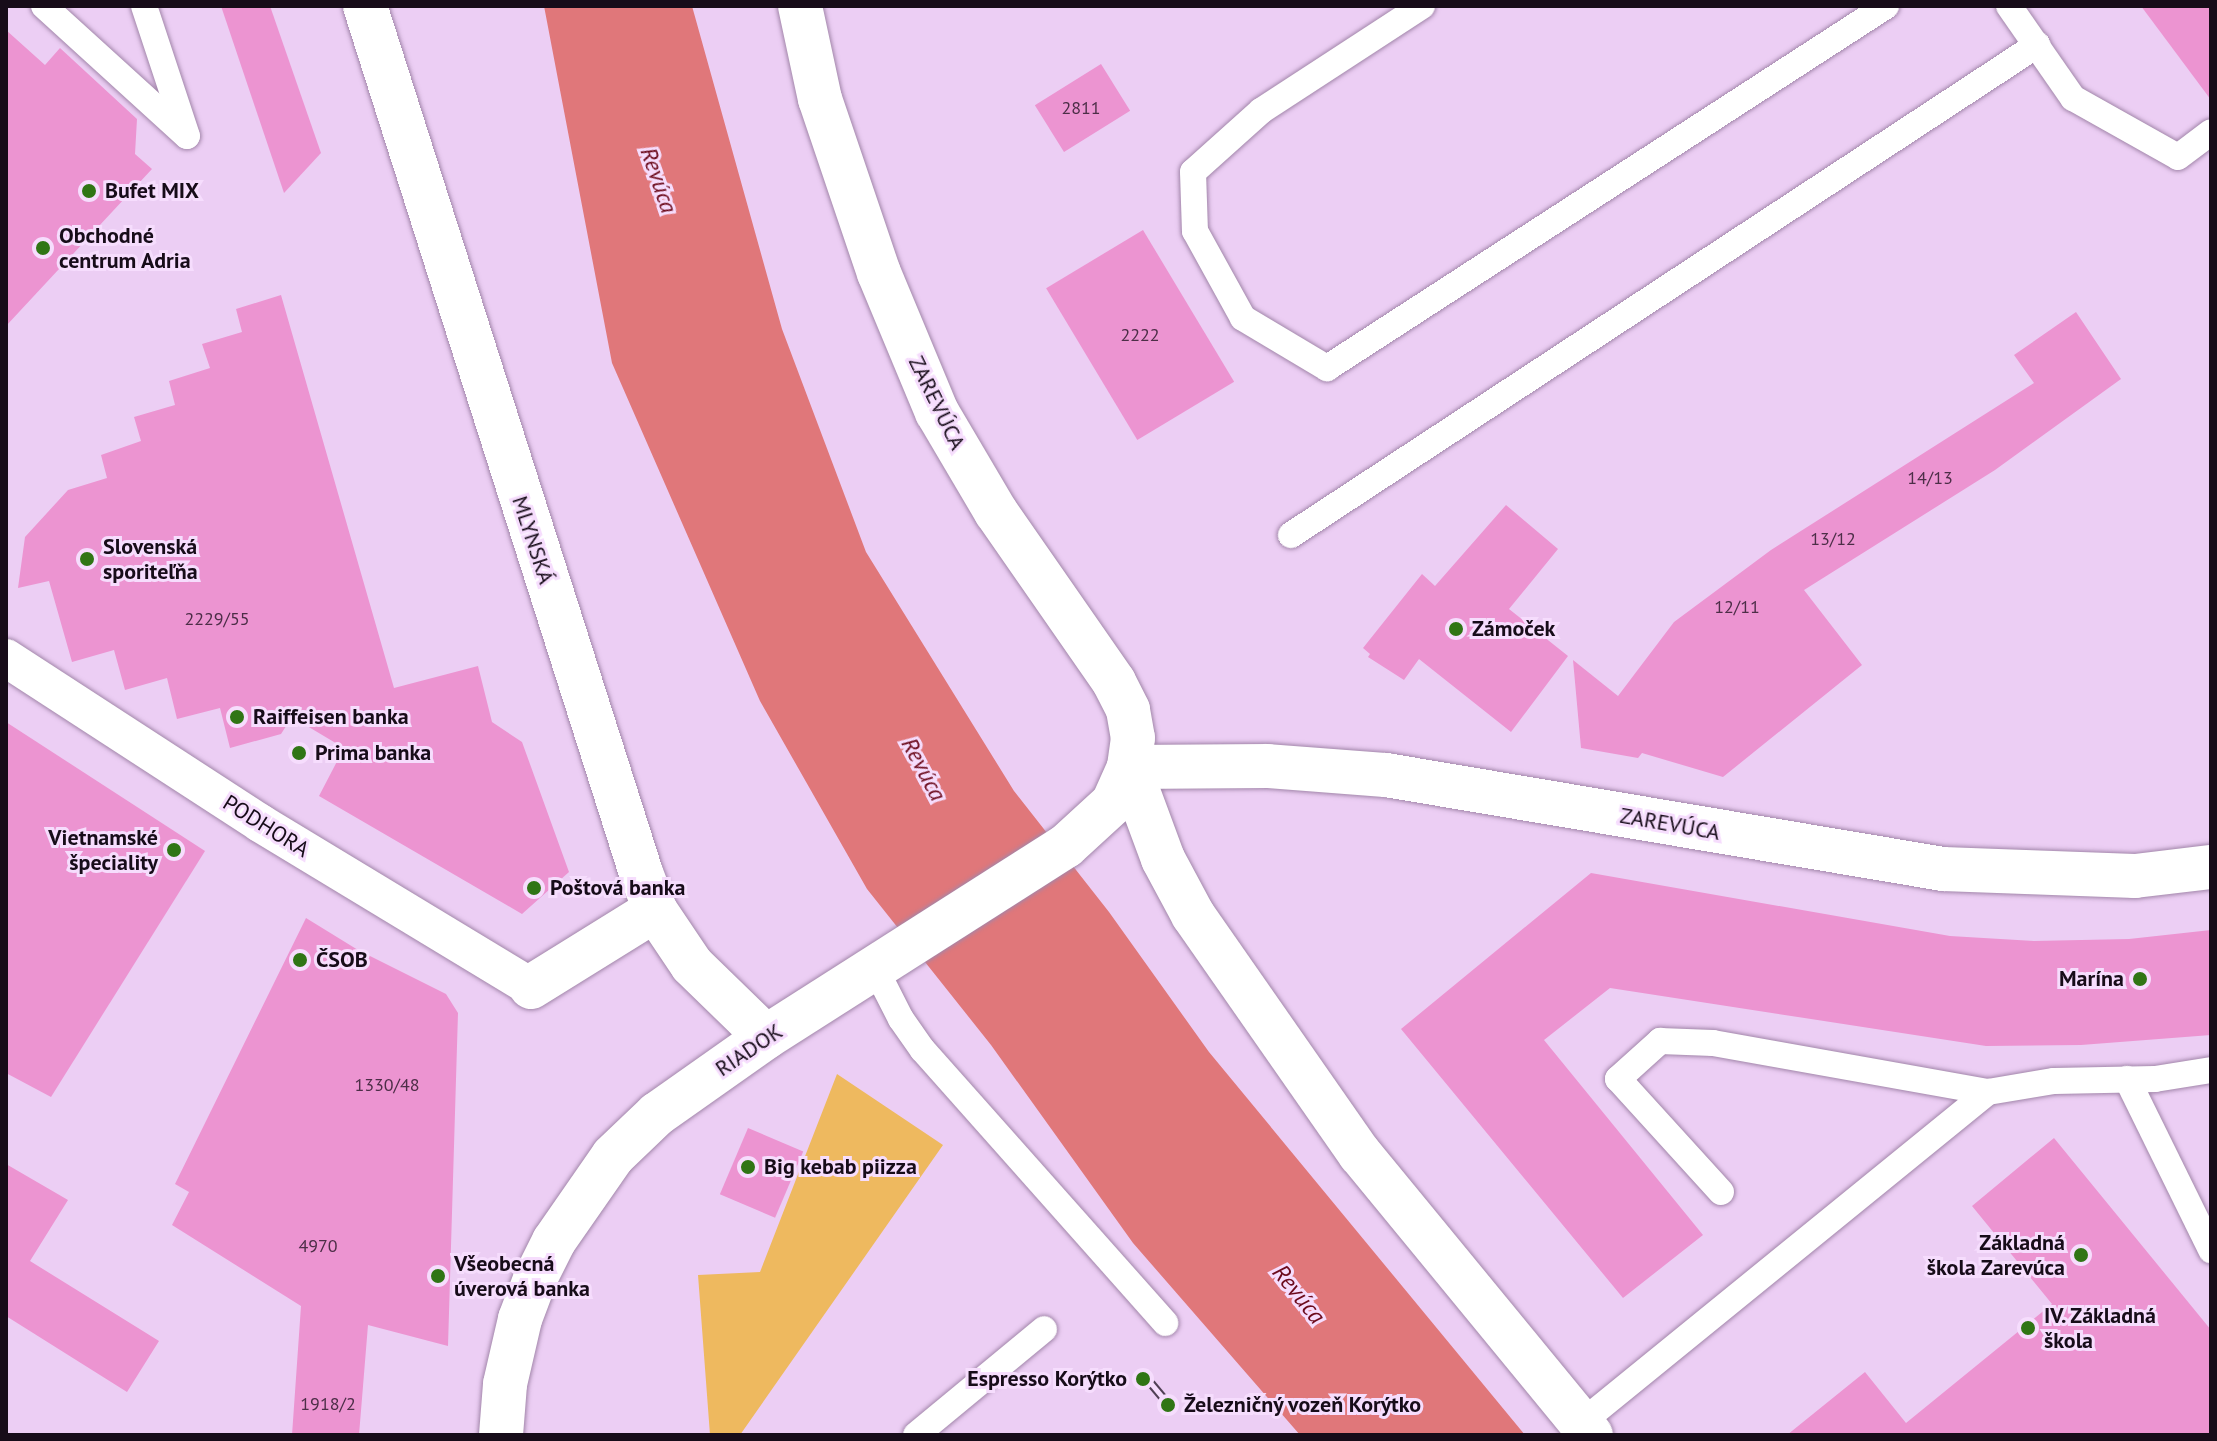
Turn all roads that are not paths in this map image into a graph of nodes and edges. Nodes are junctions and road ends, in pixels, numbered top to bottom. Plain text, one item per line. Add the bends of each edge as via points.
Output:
1 (44, 6) edge
2 (144, 6) edge
3 (365, 6) edge
4 (800, 6) edge
5 (1422, 6) edge
6 (1886, 6) edge
7 (2009, 6) edge
8 (2037, 45) junction
9 (2211, 132) edge
10 (1291, 535) dead end
11 (6, 658) edge
12 (1129, 767) junction
13 (2211, 867) edge
14 (655, 910) junction
15 (890, 957) junction
16 (531, 987) joint
17 (766, 1037) junction
18 (2211, 1070) edge
19 (2127, 1079) junction
20 (1988, 1092) junction
21 (1721, 1192) dead end
22 (2211, 1250) edge
23 (1165, 1323) dead end
24 (1044, 1329) dead end
25 (1586, 1429) edge
26 (501, 1435) edge
27 (916, 1435) edge

1 - 2 lane via 187,136
3 - 14 street, MLYNSKÁ
4 - 12 street, ZAREVÚCA via 820,99 879,273 937,412 996,512 1114,682 1128,710 1133,738
5 - 6 lane via 1261,111 1193,172 1195,231 1243,318 1327,368
7 - 8 lane
8 - 9 lane via 2073,98 2178,157
8 - 10 lane
11 - 16 street, PODHORA via 260,823
12 - 13 street, ZAREVÚCA via 1268,766 1386,775 1943,869 2135,876
12 - 15 street, RIADOK via 1113,803 1066,846
12 - 25 street, ZAREVÚCA via 1163,859 1193,915 1360,1154
14 - 16 street
14 - 17 street, MLYNSKÁ via 692,965
15 - 17 street, RIADOK
15 - 23 lane via 901,1019 923,1050
17 - 26 street, RIADOK via 657,1114 613,1156 582,1197 554,1241 520,1319 505,1384
18 - 19 lane
19 - 20 lane via 2054,1081
19 - 22 lane
20 - 21 lane via 1713,1043 1660,1041 1618,1079
20 - 25 lane
24 - 27 lane

